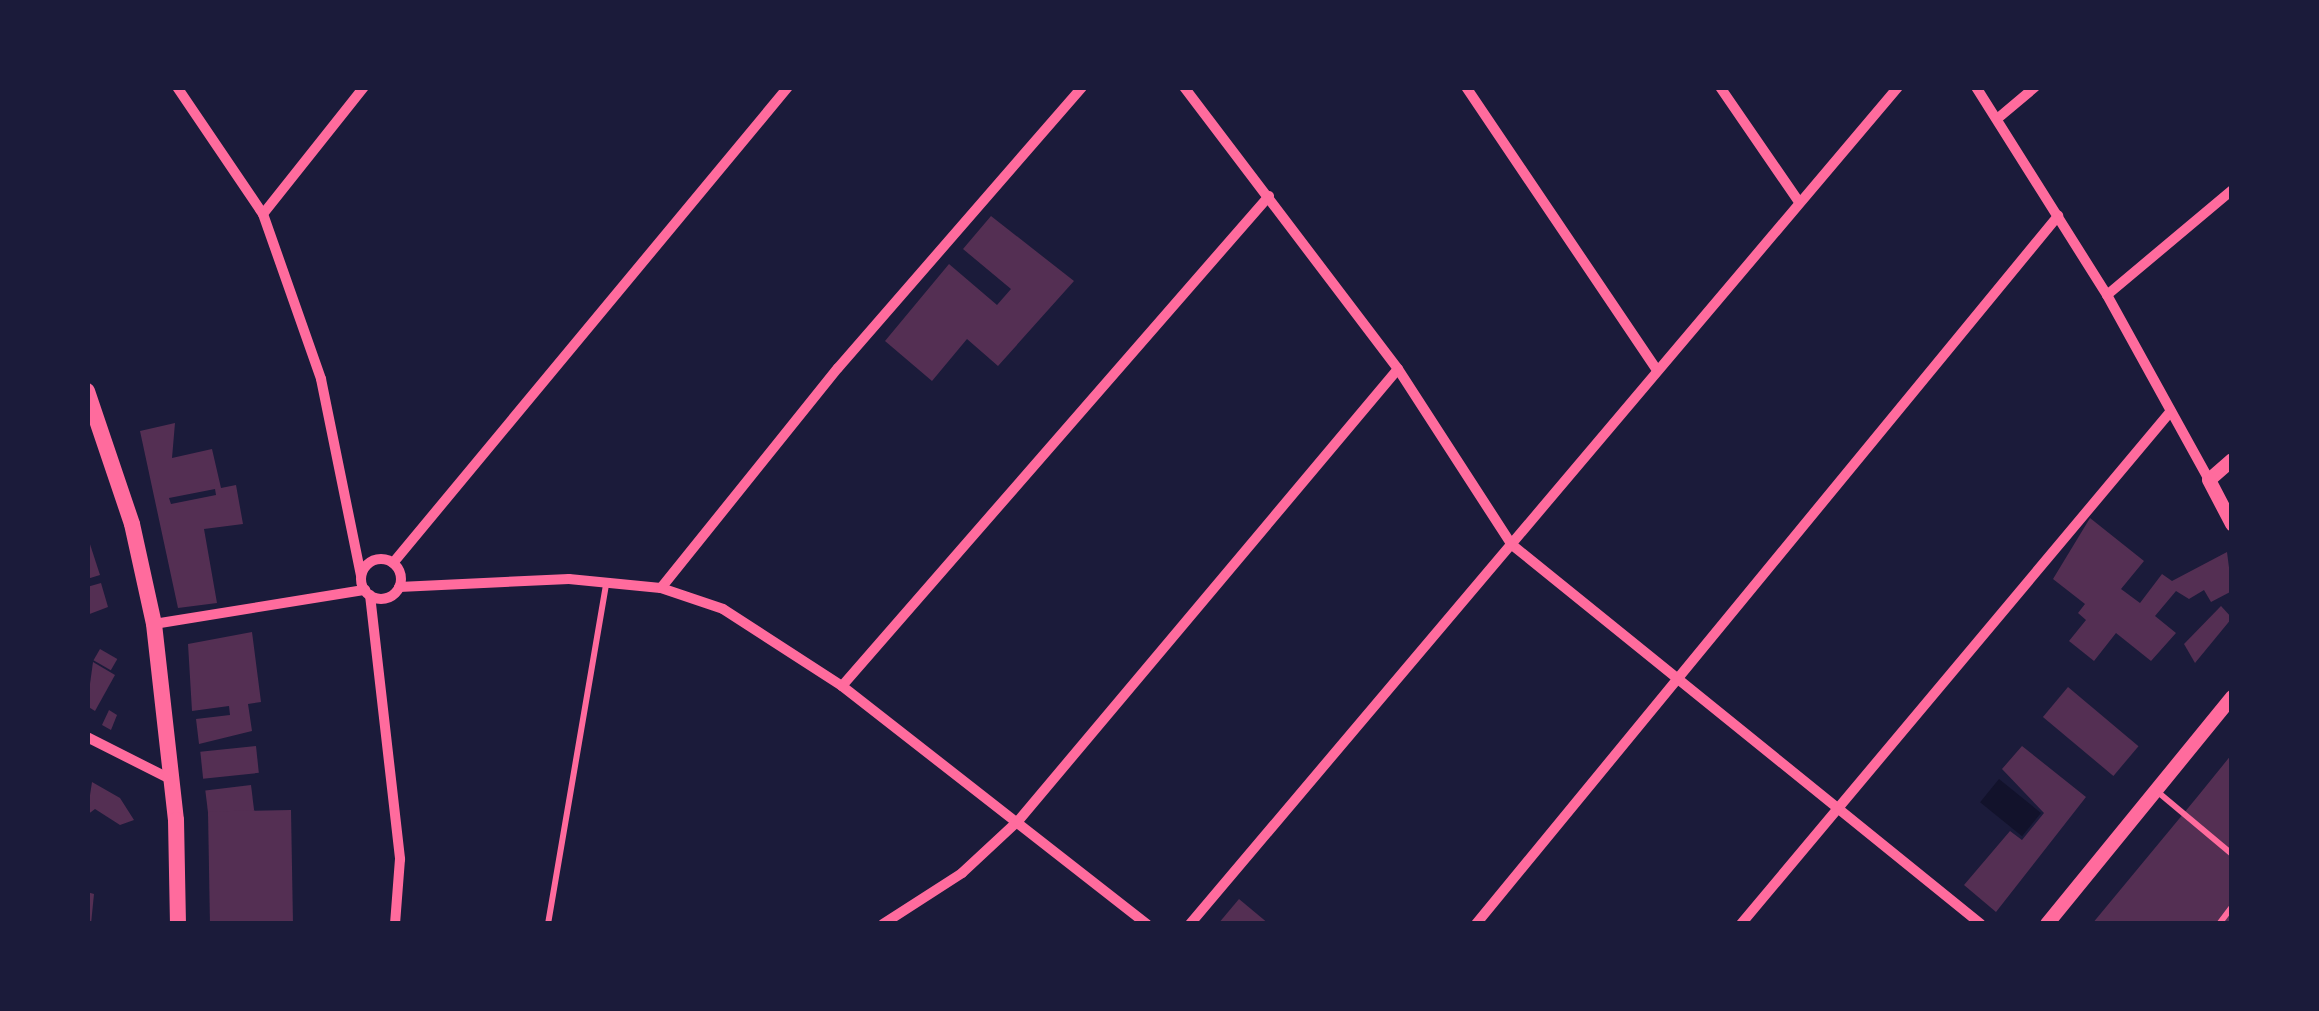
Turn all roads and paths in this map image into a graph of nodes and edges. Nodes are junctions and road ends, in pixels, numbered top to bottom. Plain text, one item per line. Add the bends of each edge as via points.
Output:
1 (177, 87) edge
2 (364, 87) edge
3 (788, 87) edge
4 (1082, 87) edge
5 (1184, 87) edge
6 (1466, 87) edge
7 (1720, 87) edge
8 (1898, 87) edge
9 (1976, 87) edge
10 (2035, 87) edge
11 (1997, 119) junction
12 (2232, 190) edge
13 (1269, 196) junction
14 (1799, 202) junction
15 (263, 214) junction
16 (2058, 216) junction
17 (2107, 295) junction
18 (1398, 369) junction
19 (1656, 369) junction
20 (87, 391) edge
21 (2171, 411) junction
22 (2232, 460) edge
23 (2209, 480) junction
24 (2232, 524) edge
25 (1510, 544) junction
26 (393, 563) junction
27 (361, 576) junction
28 (607, 582) junction
29 (399, 587) junction
30 (661, 588) junction
31 (368, 593) junction
32 (154, 624) junction
33 (1683, 682) junction
34 (842, 686) junction
35 (2232, 697) edge
36 (87, 737) edge
37 (172, 780) junction
38 (2156, 790) junction
39 (1840, 805) junction
40 (1019, 820) junction
41 (2232, 854) edge
42 (2232, 907) edge
43 (178, 924) edge
44 (395, 924) edge
45 (548, 924) edge
46 (883, 924) edge
47 (1147, 924) edge
48 (1190, 924) edge
49 (1476, 924) edge
50 (1741, 924) edge
51 (1981, 924) edge
52 (2047, 924) edge
53 (2218, 924) edge

1 - 15 street
2 - 15 street
3 - 26 street
4 - 30 street
5 - 13 street
6 - 19 street
7 - 14 street
8 - 14 street
9 - 11 street
10 - 11 street
11 - 16 street
12 - 17 street
13 - 18 street
13 - 34 street
14 - 19 street
15 - 27 street via 321,379
16 - 17 street
16 - 33 street
17 - 21 street
18 - 25 street
18 - 40 street
19 - 25 street
20 - 32 main road via 132,524
21 - 23 street
21 - 39 street
22 - 23 street
23 - 24 street
25 - 33 street
25 - 48 street
26 - 27 street via 375,560
26 - 29 street
27 - 31 street
28 - 29 street
28 - 30 street
28 - 45 lane
29 - 31 street via 384,598
30 - 34 street via 752,624
31 - 32 street
31 - 44 street via 400,859
32 - 37 main road
33 - 39 street
33 - 49 street
34 - 40 street
35 - 38 street
36 - 37 street
37 - 43 main road
38 - 41 lane
38 - 52 street
39 - 50 street
39 - 51 street
40 - 46 street via 962,873
40 - 47 street
42 - 53 lane

